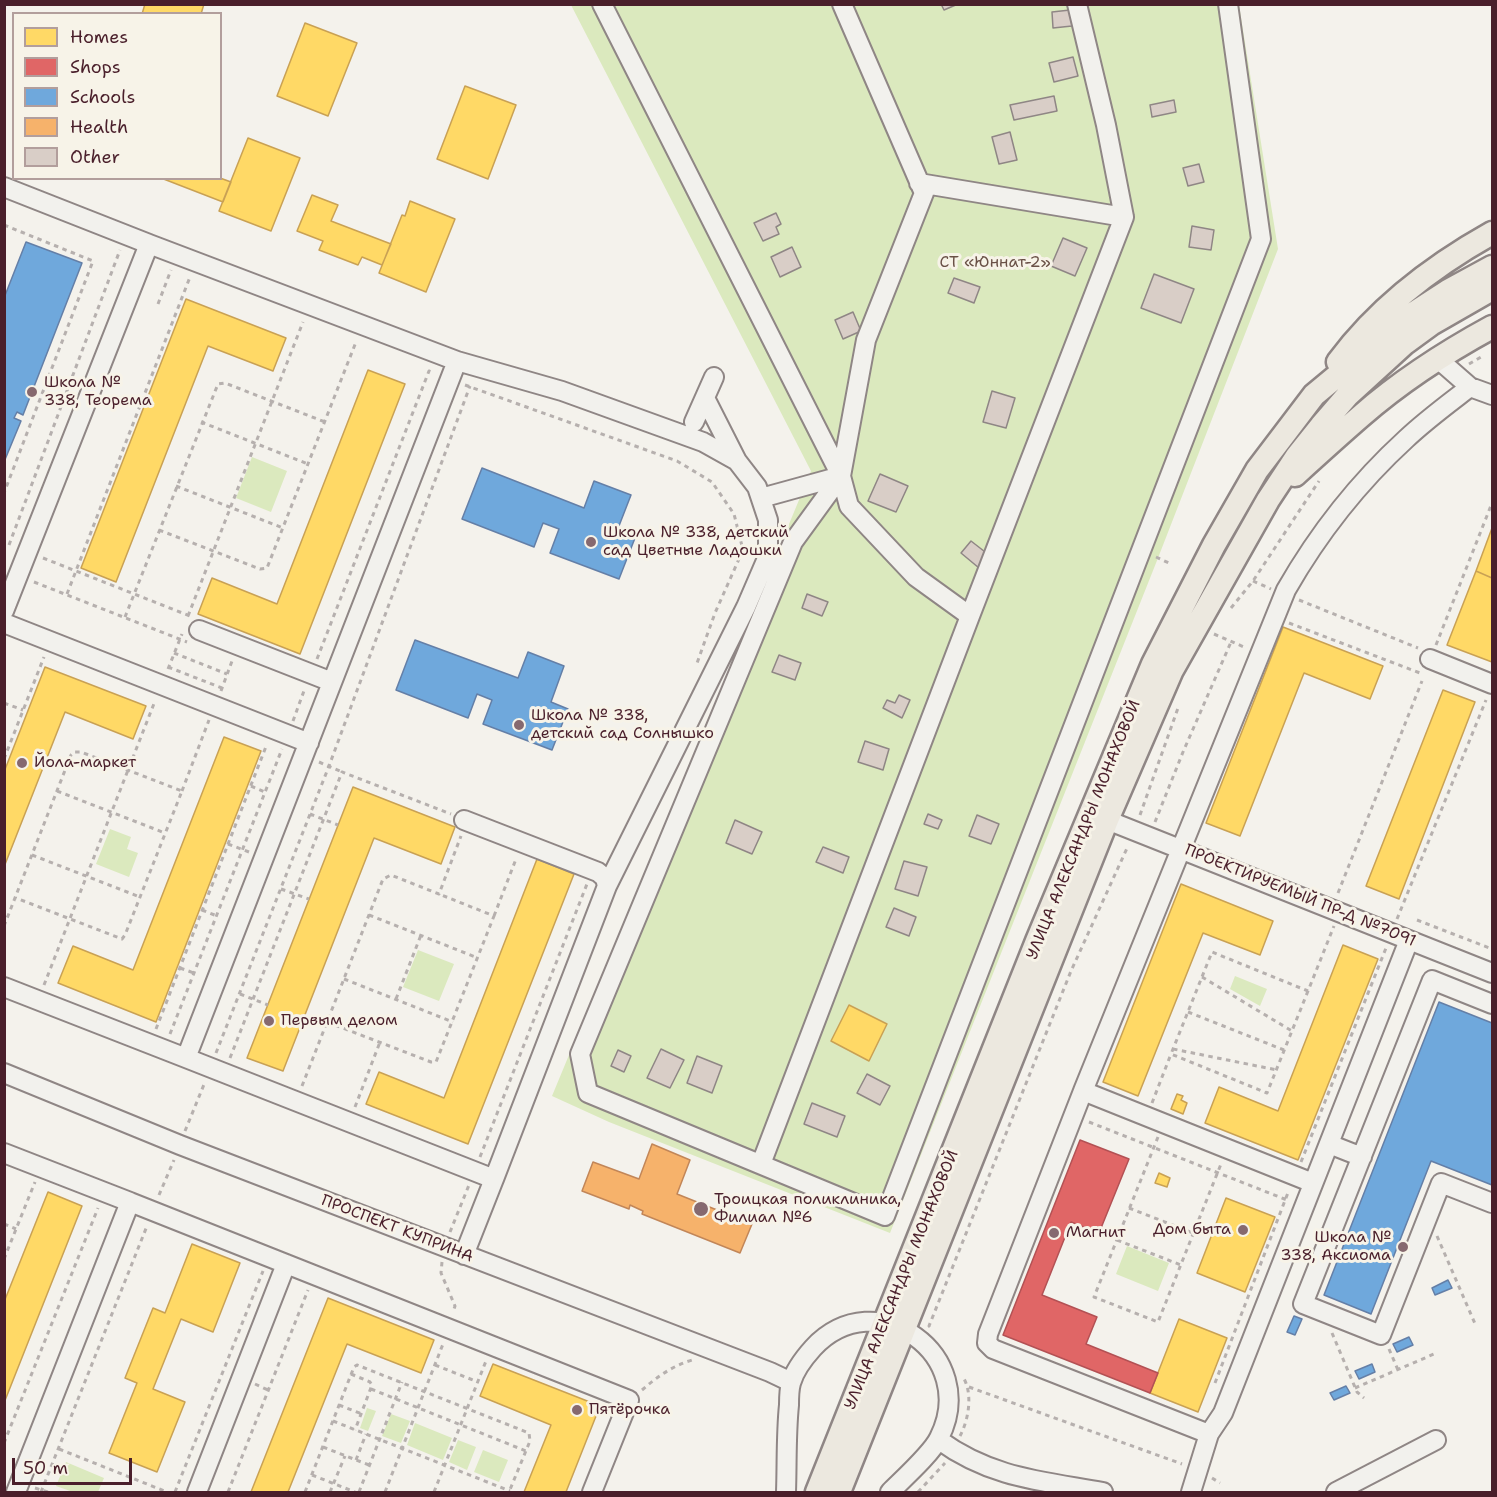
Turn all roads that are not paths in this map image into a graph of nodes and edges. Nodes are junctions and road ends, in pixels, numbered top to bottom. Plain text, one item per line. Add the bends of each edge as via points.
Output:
1 (602, 4) edge
2 (1077, 4) edge
3 (1228, 4) edge
4 (847, 6) edge
5 (919, 183) junction
6 (6, 193) edge
7 (1124, 217) junction
8 (1492, 233) edge
9 (149, 244) junction
10 (1492, 267) edge
11 (1492, 289) edge
12 (1492, 327) edge
13 (1438, 359) junction
14 (457, 361) junction
15 (714, 377) dead end
16 (1470, 387) junction
17 (1314, 395) junction
18 (1492, 395) edge
19 (705, 398) junction
20 (694, 422) dead end
21 (737, 461) junction
22 (841, 476) junction
23 (761, 498) junction
24 (1268, 500) junction
25 (4, 611) edge
26 (969, 616) junction
27 (4, 623) edge
28 (191, 627) road end
29 (1432, 657) road end
30 (1492, 684) edge
31 (329, 689) junction
32 (309, 743) junction
33 (1107, 820) junction
34 (464, 825) road end
35 (1180, 849) junction
36 (607, 886) junction
37 (1409, 940) junction
38 (1492, 973) edge
39 (4, 987) edge
40 (1492, 1004) edge
41 (186, 1058) junction
42 (4, 1072) edge
43 (1083, 1091) junction
44 (1329, 1144) junction
45 (4, 1153) edge
46 (1362, 1157) junction
47 (761, 1164) junction
48 (494, 1179) junction
49 (1313, 1183) junction
50 (130, 1202) junction
51 (1492, 1203) edge
52 (464, 1255) junction
53 (286, 1264) junction
54 (895, 1326) junction
55 (791, 1382) junction
56 (1209, 1434) junction
57 (1436, 1440) dead end
58 (946, 1445) junction
59 (16, 1492) edge
60 (197, 1492) edge
61 (592, 1492) edge
62 (786, 1492) edge
63 (817, 1492) edge
64 (839, 1492) edge
65 (890, 1492) edge
66 (1103, 1492) edge
67 (1191, 1492) edge
68 (1336, 1492) edge

1 - 22 street
2 - 7 street
3 - 47 street via 1261,239 885,1216
4 - 5 street
5 - 7 street
5 - 22 street via 924,193 866,340
6 - 9 street
7 - 26 street
8 - 17 main road via 1432,272 1378,315
9 - 14 street
9 - 25 street
10 - 17 main road, УЛИЦА АЛЕКСАНДРЫ МОНАХОВОЙ via 1408,316
11 - 24 main road, УЛИЦА АЛЕКСАНДРЫ МОНАХОВОЙ via 1431,324 1372,372 1321,426
12 - 13 main road
13 - 16 street
13 - 24 main road via 1362,415
14 - 21 street via 562,391 703,442
14 - 31 street
15 - 19 street
16 - 18 street
16 - 35 street via 1376,469 1302,562 1285,594
17 - 54 main road, УЛИЦА АЛЕКСАНДРЫ МОНАХОВОЙ via 1257,470 1153,664 1038,941
19 - 20 street
19 - 21 street
21 - 23 street
22 - 23 street
22 - 26 street via 849,506 916,577
22 - 47 street via 794,542 580,1054 588,1093
23 - 36 street via 768,519 768,556
24 - 33 main road, УЛИЦА АЛЕКСАНДРЫ МОНАХОВОЙ via 1172,670
26 - 47 street
27 - 32 street
28 - 31 street
29 - 30 street
31 - 32 street
32 - 41 street
33 - 35 street, ПРОЕКТИРУЕМЫЙ ПР-Д №7091
33 - 54 main road, УЛИЦА АЛЕКСАНДРЫ МОНАХОВОЙ
34 - 36 street via 598,872
35 - 37 street, ПРОЕКТИРУЕМЫЙ ПР-Д №7091
35 - 43 street
36 - 48 street
37 - 38 street, ПРОЕКТИРУЕМЫЙ ПР-Д №7091
37 - 44 street
39 - 41 street
40 - 46 street via 1432,980
41 - 48 street
42 - 52 street, ПРОСПЕКТ КУПРИНА
43 - 49 street
43 - 56 street via 987,1343 993,1349
44 - 46 street
44 - 49 street
45 - 50 street
46 - 51 street via 1304,1305 1381,1335 1441,1183
48 - 52 street
49 - 56 street via 1223,1413
50 - 53 street
50 - 59 street
52 - 55 street, ПРОСПЕКТ КУПРИНА
53 - 60 street
53 - 61 street via 629,1400
54 - 55 street via 869,1321 845,1325 824,1335 802,1359
54 - 58 street via 921,1340 944,1372 949,1392
54 - 63 main road, УЛИЦА АЛЕКСАНДРЫ МОНАХОВОЙ
54 - 64 main road, УЛИЦА АЛЕКСАНДРЫ МОНАХОВОЙ
55 - 62 street
56 - 67 street
57 - 68 street
58 - 65 street
58 - 66 street via 968,1459 1006,1474

